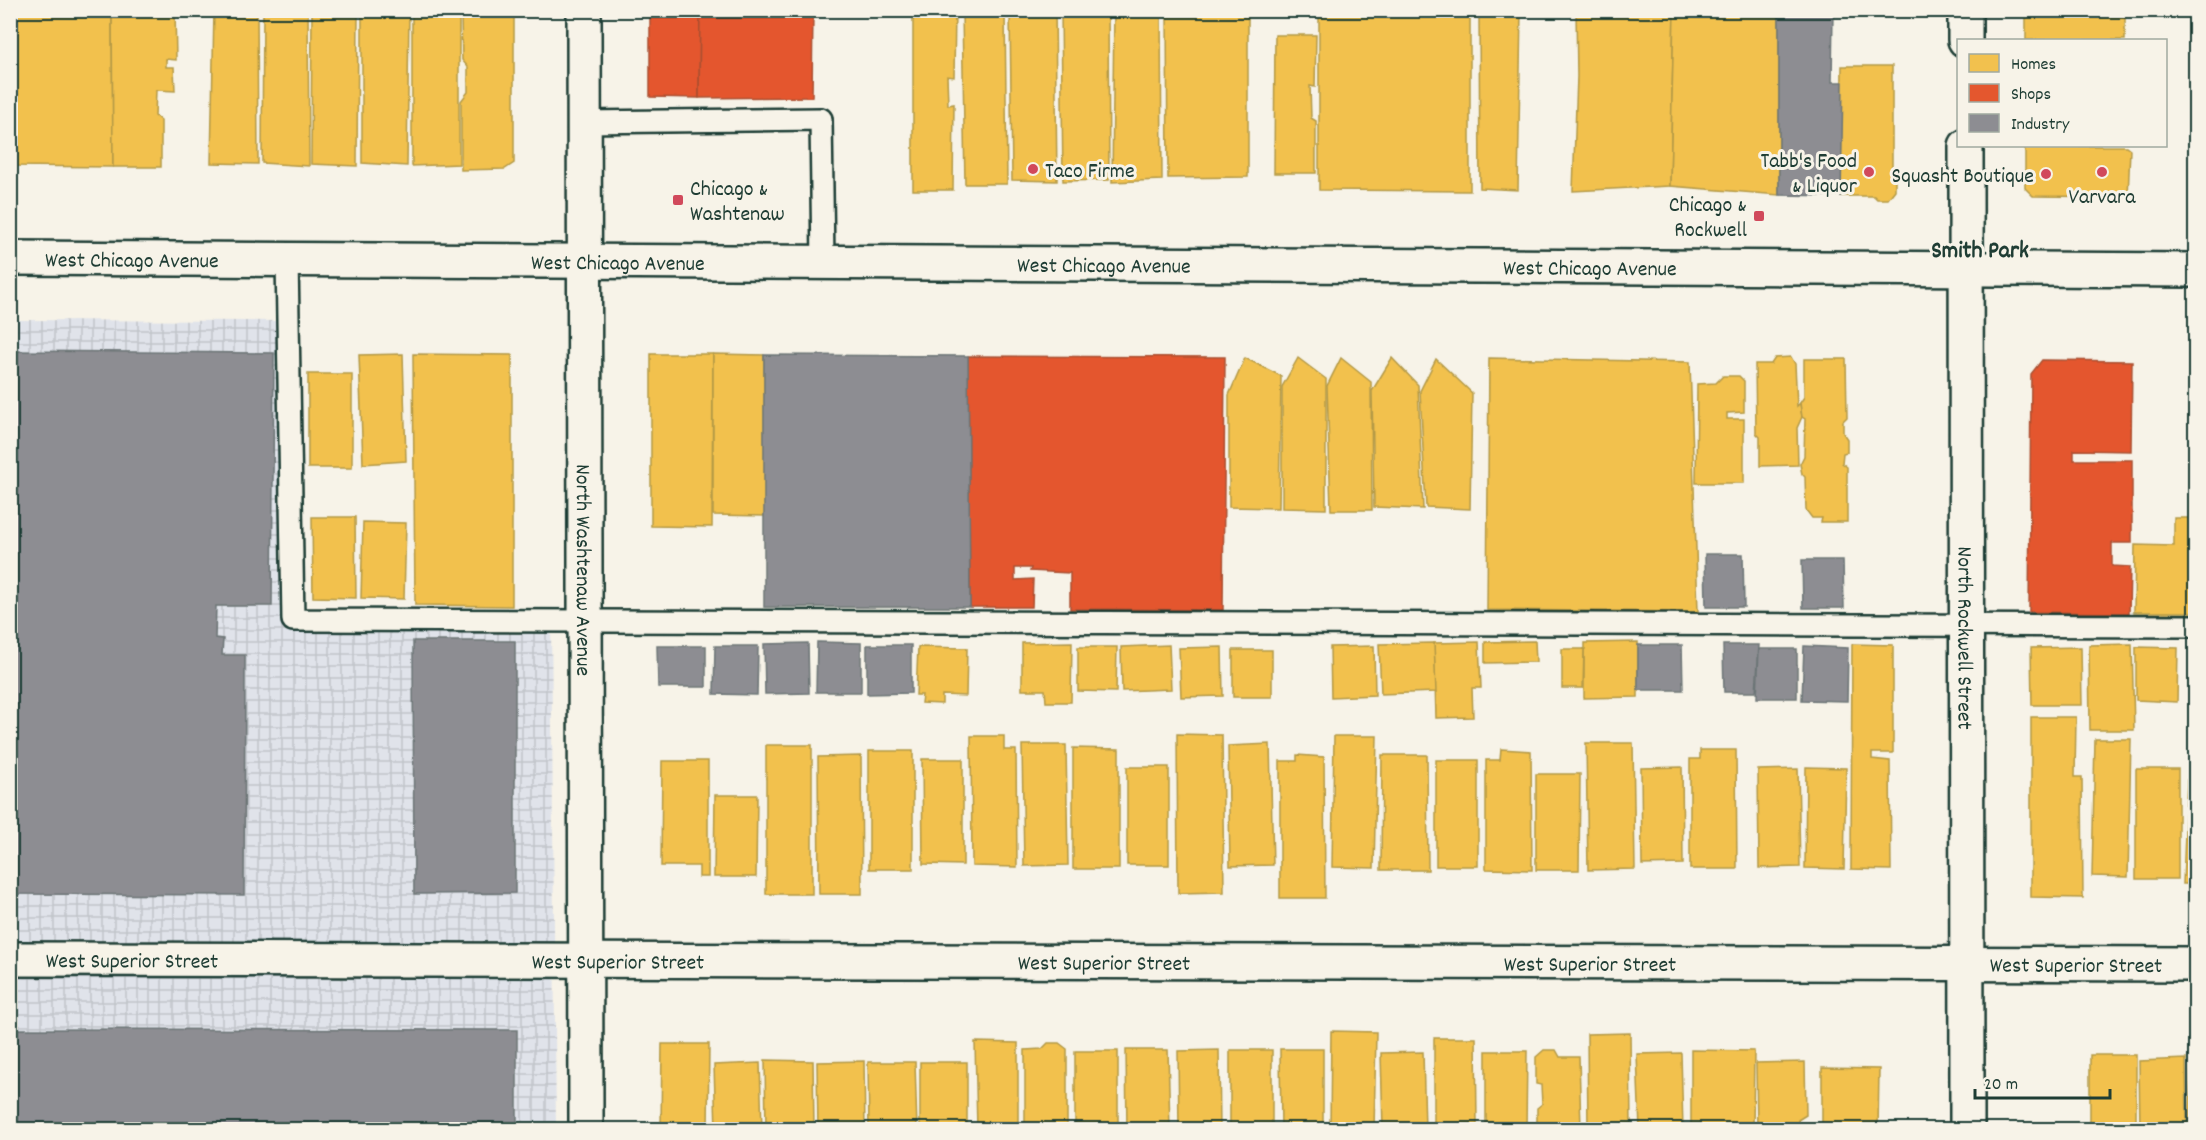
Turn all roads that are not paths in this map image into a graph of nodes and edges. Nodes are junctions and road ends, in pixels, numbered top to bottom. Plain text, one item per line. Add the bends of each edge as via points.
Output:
1 (584, 10) edge
2 (1965, 10) edge
3 (1965, 39) edge
4 (584, 122) junction
5 (1965, 147) edge
6 (10, 258) edge
7 (287, 260) junction
8 (585, 261) junction
9 (823, 263) junction
10 (1965, 268) junction
11 (2196, 270) edge
12 (585, 621) junction
13 (1966, 625) junction
14 (2196, 626) edge
15 (10, 958) edge
16 (585, 960) junction
17 (1967, 963) junction
18 (2196, 964) edge
19 (586, 1130) edge
20 (1967, 1130) edge

1 - 4 street, North Washtenaw Avenue
2 - 3 street
4 - 8 street, North Washtenaw Avenue
4 - 9 lane via 821,119
5 - 10 street, North Rockwell Street
6 - 7 street, West Chicago Avenue
7 - 8 street, West Chicago Avenue
7 - 12 lane via 293,620
8 - 9 street, West Chicago Avenue
8 - 12 street, North Washtenaw Avenue
9 - 10 street, West Chicago Avenue
10 - 11 street, West Chicago Avenue
10 - 13 street, North Rockwell Street
12 - 13 lane
12 - 16 street, North Washtenaw Avenue
13 - 14 lane
13 - 17 street, North Rockwell Street
15 - 16 street, West Superior Street
16 - 17 street, West Superior Street
16 - 19 street, North Washtenaw Avenue
17 - 18 street, West Superior Street
17 - 20 street, North Rockwell Street

